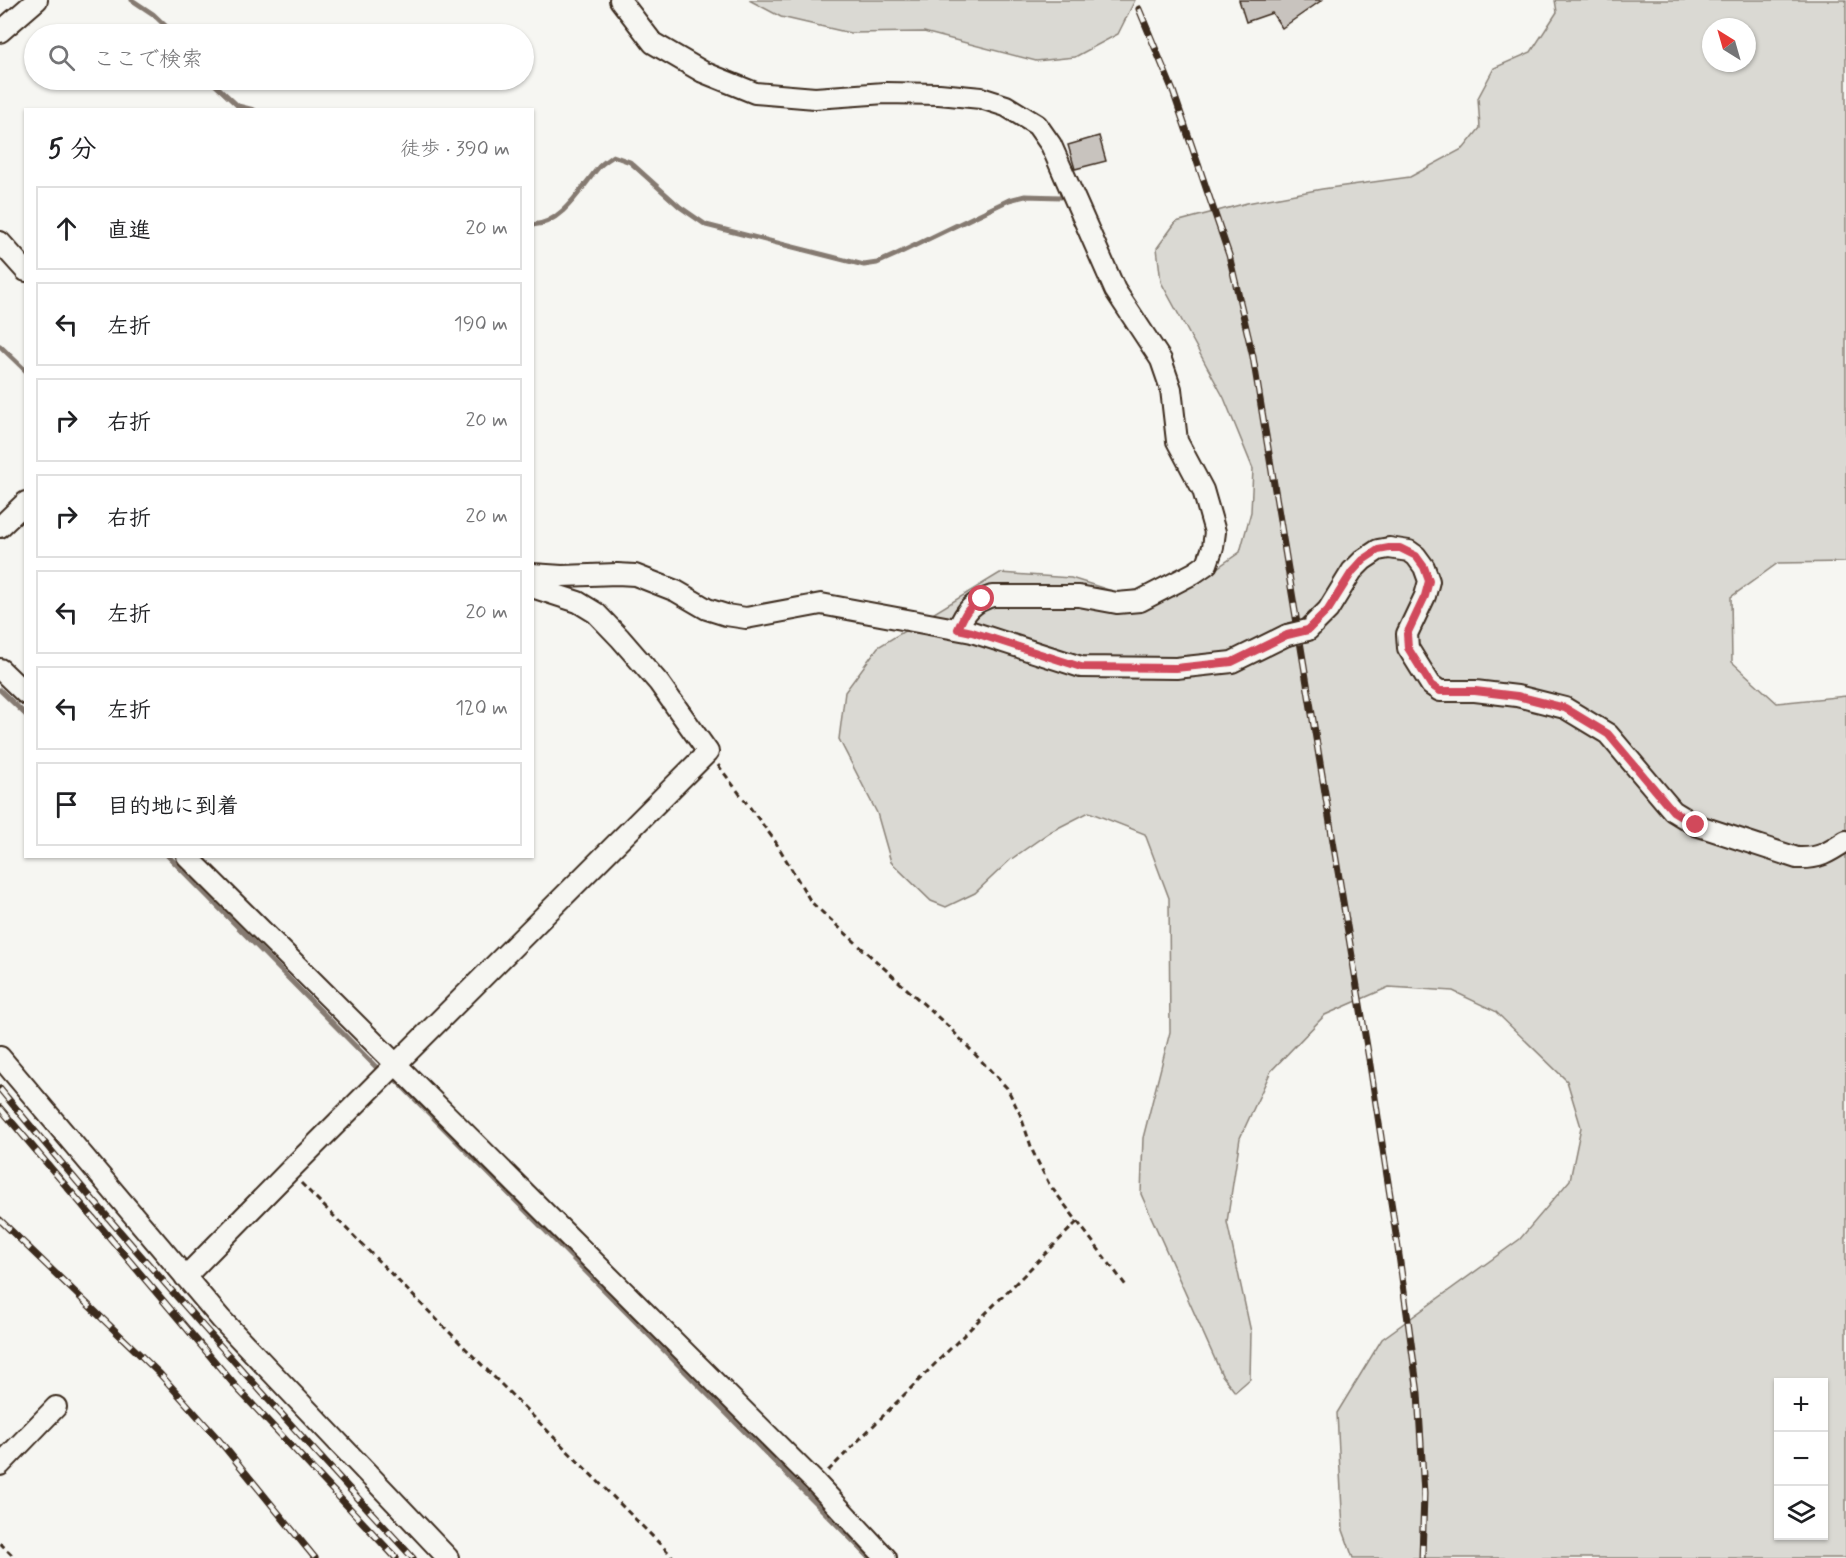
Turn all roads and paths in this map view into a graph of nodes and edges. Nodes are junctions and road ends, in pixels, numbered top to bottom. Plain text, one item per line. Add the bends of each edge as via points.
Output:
1 (37, 0) edge
2 (620, 0) edge
3 (0, 32) edge
4 (0, 242) edge
5 (24, 269) edge
6 (24, 504) edge
7 (0, 527) edge
8 (534, 573) edge
9 (534, 588) edge
10 (958, 629) junction
11 (0, 669) edge
12 (24, 692) edge
13 (708, 752) junction
14 (1846, 841) edge
15 (189, 858) edge
16 (0, 1057) edge
17 (395, 1065) junction
18 (289, 1171) junction
19 (1077, 1222) junction
20 (185, 1277) junction
21 (1127, 1287) dead end
22 (56, 1407) dead end
23 (0, 1465) edge
24 (816, 1483) junction
25 (0, 1543) edge
26 (15, 1558) edge
27 (448, 1558) edge
28 (674, 1558) edge
29 (886, 1558) edge

1 - 3 street
2 - 10 street via 654,43 703,72 755,93 815,98 885,93 981,98 1006,106 1037,124 1051,145 1115,290 1161,360 1171,389 1177,441 1203,490 1215,532 1213,547 1207,564 1140,601 992,596 969,608
4 - 5 street
6 - 7 street
8 - 10 street via 635,575 676,591 707,609 746,618 821,604
9 - 13 street via 578,602 596,613 658,682
10 - 14 street, bridge via 1081,667 1176,668 1232,662 1287,635 1308,630 1328,610 1352,572 1378,550 1409,551 1424,567 1429,581 1407,634 1408,648 1431,685 1440,691 1517,696 1565,708 1608,734 1673,811 1696,825 1797,858 1814,858
11 - 12 street
13 - 17 street
13 - 19 path via 775,841 811,902 950,1028 1007,1088 1049,1184
15 - 17 street
16 - 20 street
17 - 18 street
17 - 24 street
18 - 20 street
18 - 28 path
19 - 21 path
19 - 24 path
20 - 27 street
22 - 23 street
24 - 29 street
25 - 26 path

